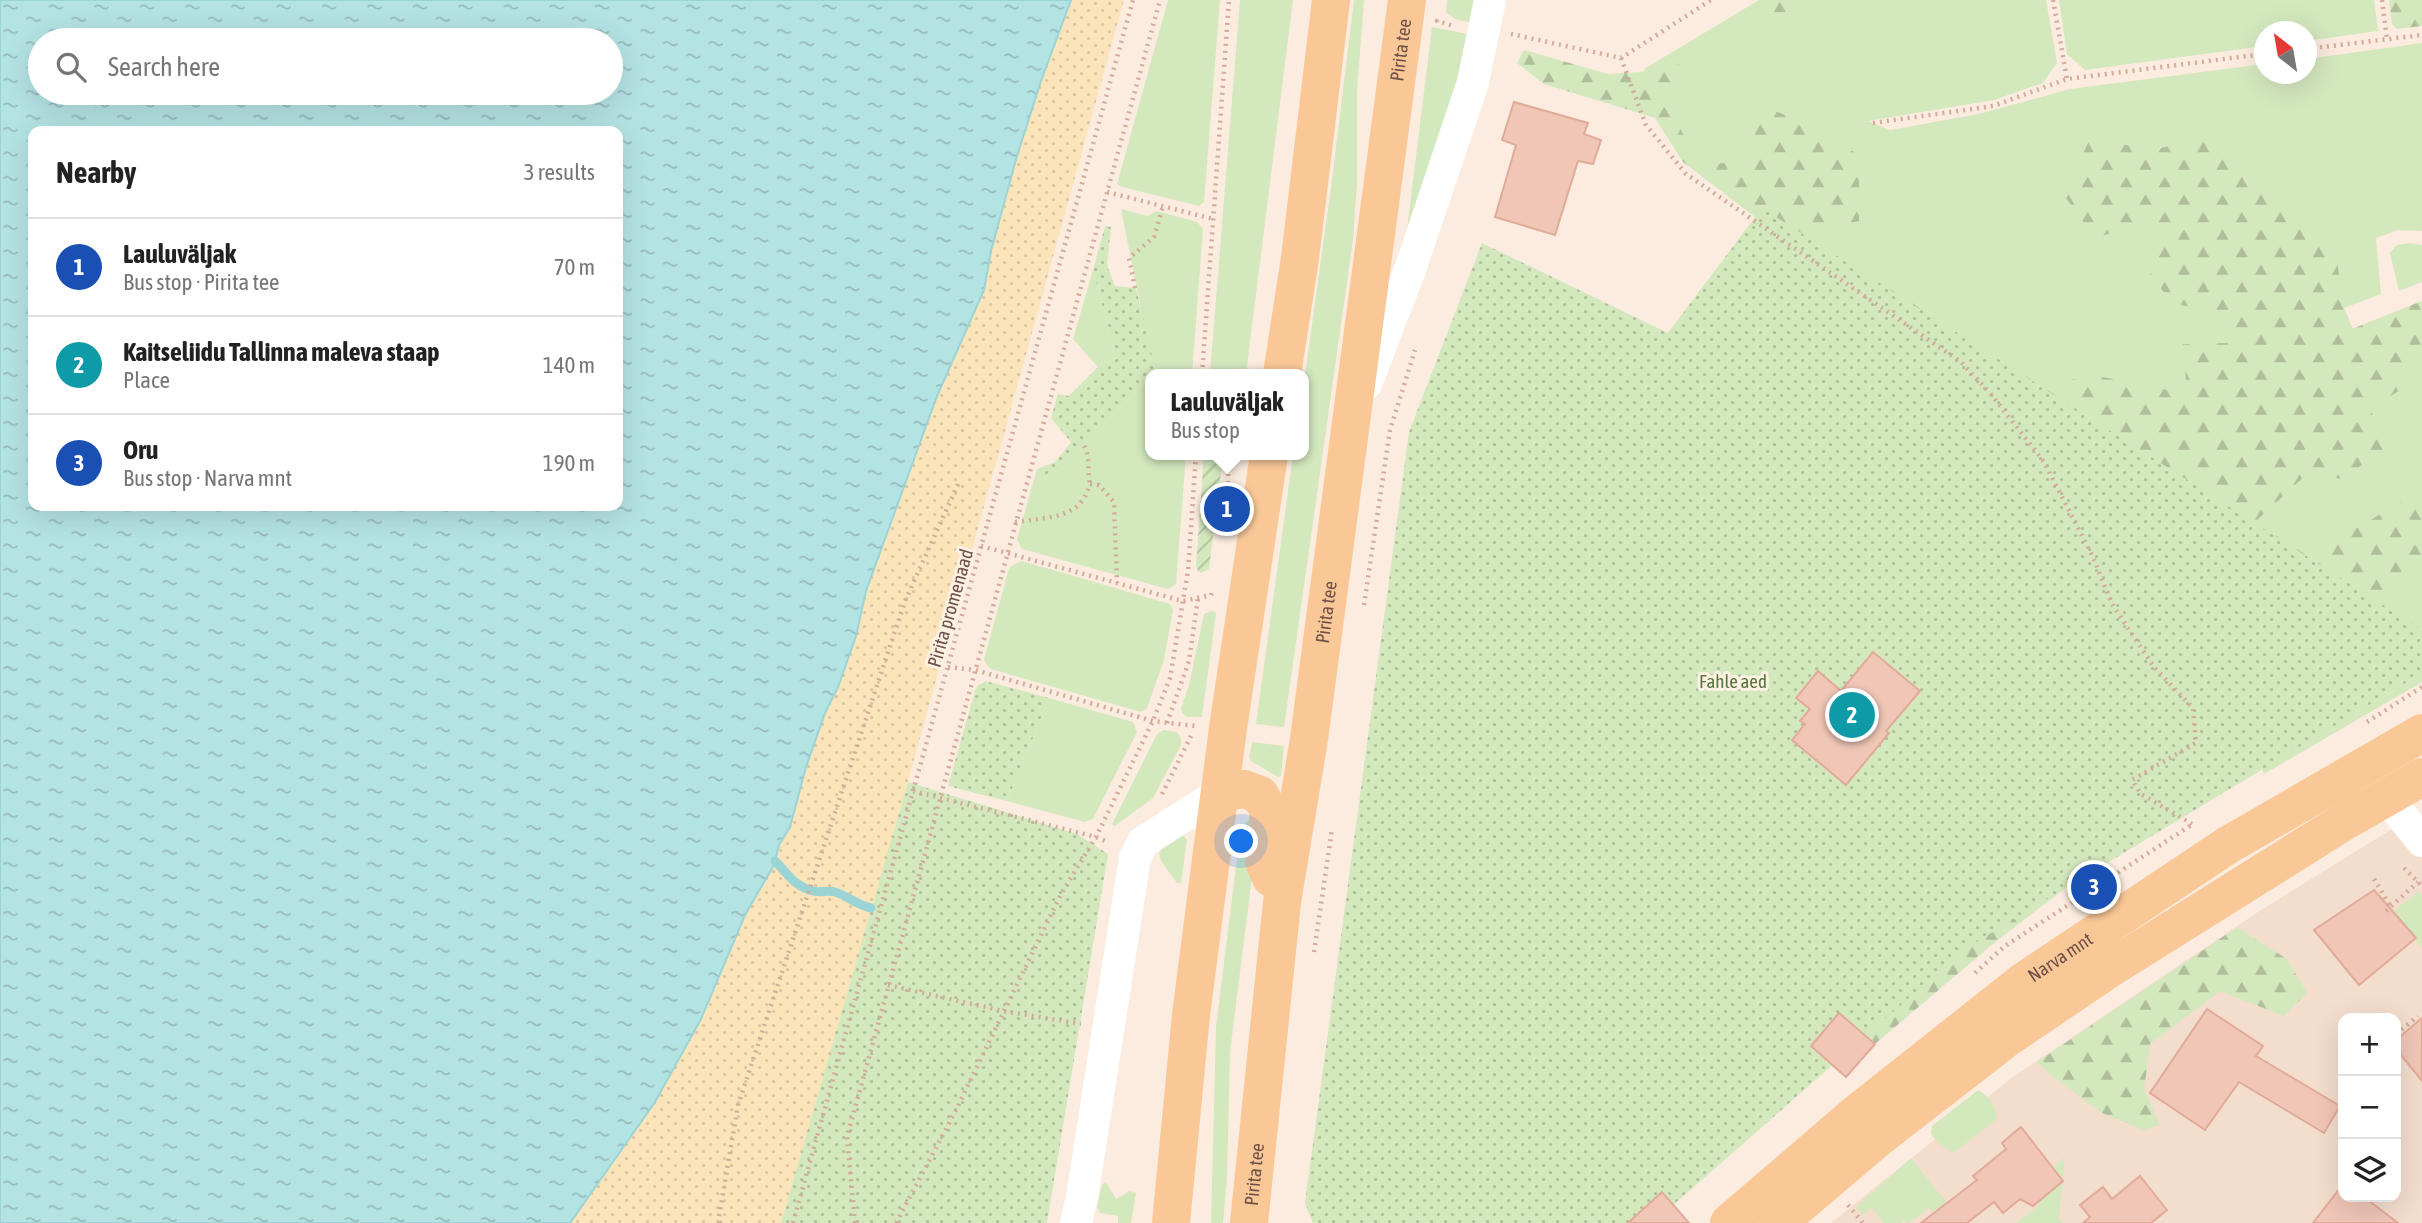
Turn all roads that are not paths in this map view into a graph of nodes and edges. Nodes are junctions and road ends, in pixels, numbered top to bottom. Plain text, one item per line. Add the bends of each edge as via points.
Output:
1 (1331, 0) edge
2 (1407, 0) edge
3 (1490, 0) edge
4 (1283, 369) edge
5 (1354, 414) junction
6 (1268, 460) edge
7 (2422, 733) edge
8 (2366, 764) junction
9 (2422, 777) edge
10 (1220, 793) junction
11 (2386, 797) junction
12 (2422, 841) edge
13 (1282, 902) junction
14 (1076, 1223) edge
15 (1171, 1223) edge
16 (1249, 1223) edge
17 (1729, 1223) edge
18 (1778, 1223) edge

1 - 4 main road
2 - 5 main road, Pirita tee
3 - 5 street via 1473,82
5 - 13 main road, Pirita tee
6 - 10 main road
7 - 8 main road, Narva mnt
8 - 11 street
8 - 17 main road, Narva mnt via 2228,845 2024,981 1856,1114
9 - 11 main road, Narva mnt
10 - 13 main road via 1244,789 1260,794 1269,811 1264,862
10 - 14 street via 1143,842 1135,858
10 - 15 main road via 1191,1015
11 - 12 street
11 - 18 main road, Narva mnt via 2007,1038
13 - 16 main road, Pirita tee

